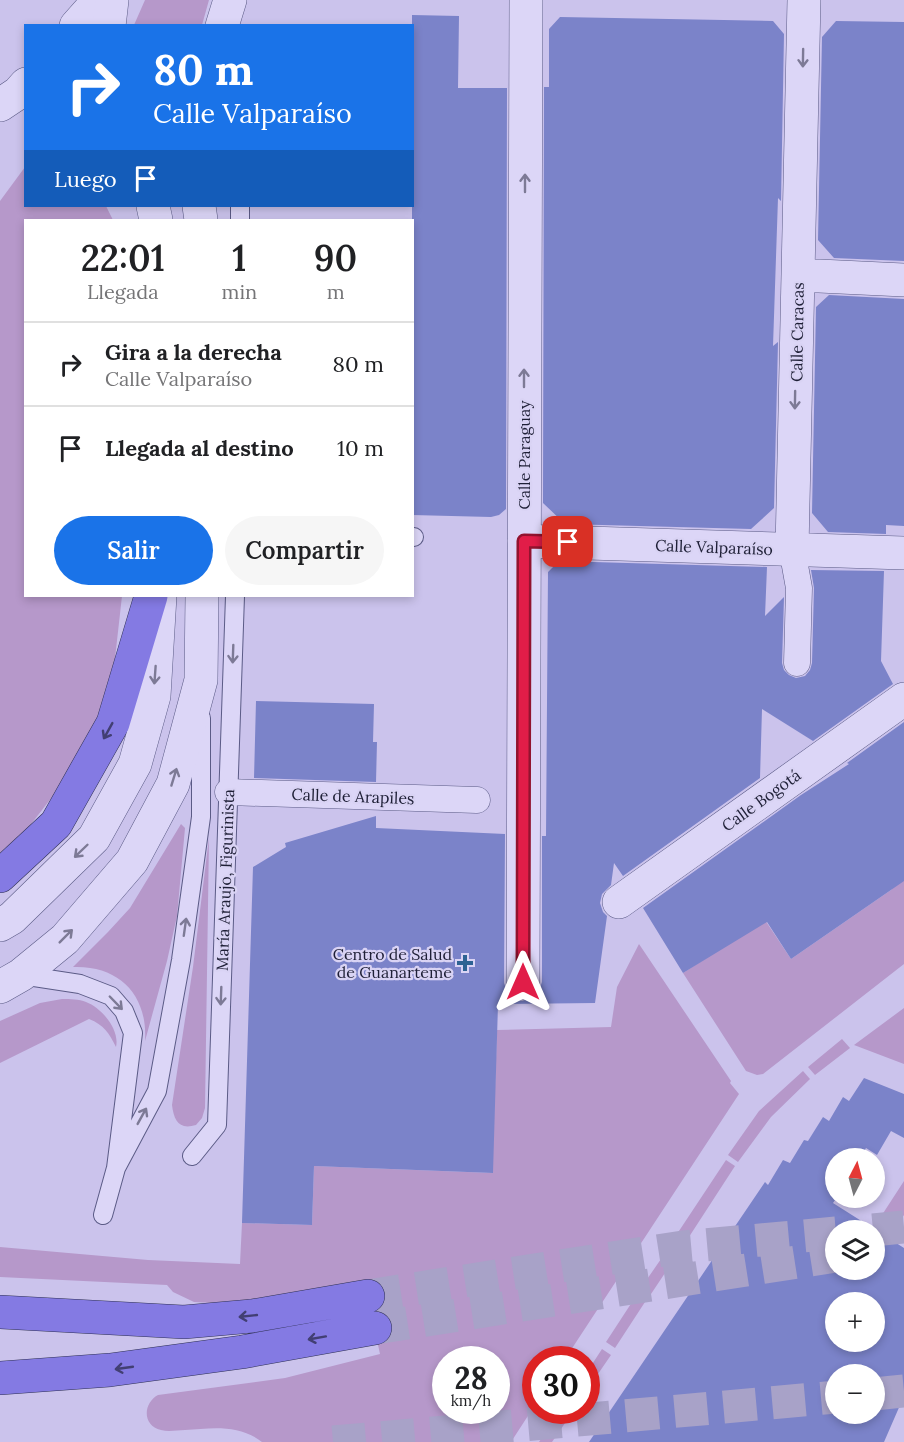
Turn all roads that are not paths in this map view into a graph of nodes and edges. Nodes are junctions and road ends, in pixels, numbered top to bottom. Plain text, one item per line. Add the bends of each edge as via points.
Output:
1 (99, 0) edge
2 (112, 0) edge
3 (230, 0) edge
4 (526, 0) edge
5 (804, 0) edge
6 (77, 24) edge
7 (109, 24) edge
8 (223, 24) edge
9 (798, 275) junction
10 (904, 280) edge
11 (524, 541) junction
12 (792, 549) junction
13 (904, 553) edge
14 (150, 597) edge
15 (160, 597) edge
16 (202, 597) edge
17 (235, 597) edge
18 (797, 663) dead end
19 (201, 680) junction
20 (904, 699) edge
21 (228, 792) junction
22 (477, 800) dead end
23 (0, 876) edge
24 (619, 902) dead end
25 (0, 926) edge
26 (11, 981) edge
27 (523, 982) dead end
28 (192, 1156) dead end
29 (116, 1168) junction
30 (103, 1215) dead end
31 (0, 1296) edge
32 (368, 1296) tunnel mouth
33 (0, 1312) edge
34 (95, 1316) junction
35 (375, 1328) tunnel mouth
36 (0, 1378) edge

1 - 6 street
2 - 7 street
3 - 8 street
11 -> 4 street, Calle Paraguay
5 -> 9 street, Calle Caracas
9 - 10 street
9 -> 12 street, Calle Caracas
11 - 12 street, Calle Valparaíso
11 - 27 street, Calle Paraguay
12 - 13 street, Calle Valparaíso
12 - 18 street, Calle Caracas via 799,588
14 -> 23 highway via 113,723 56,824
15 -> 25 street via 154,696 135,765 94,838
16 - 19 street, María Araujo, Figurinista
17 -> 21 lane, María Araujo, Figurinista
26 -> 19 street, María Araujo, Figurinista via 65,939 132,861 173,784
29 -> 19 lane, María Araujo, Figurinista via 157,1091 180,960 201,818
20 - 24 street, Calle Bogotá
21 - 22 street, Calle de Arapiles
21 -> 28 lane, María Araujo, Figurinista via 217,1125
26 -> 29 lane via 80,984 111,996 124,1011 133,1033
29 - 30 lane
31 - 34 highway
32 -> 34 highway via 291,1310 184,1322
33 - 34 highway
35 -> 36 highway via 110,1370

